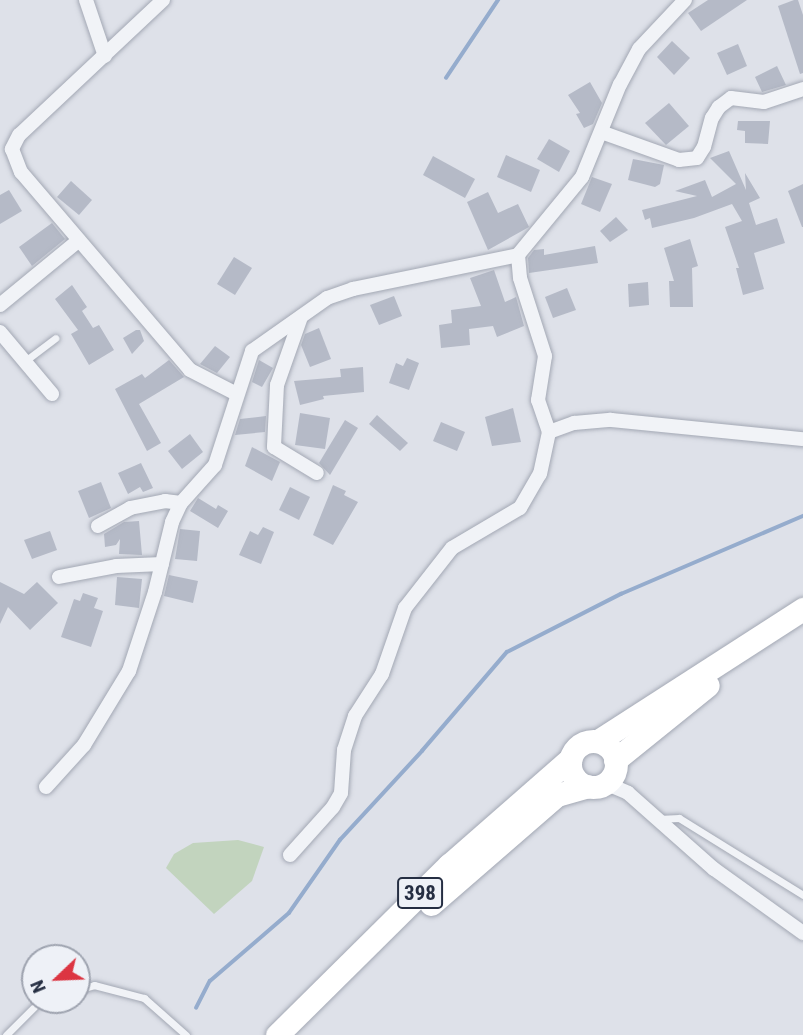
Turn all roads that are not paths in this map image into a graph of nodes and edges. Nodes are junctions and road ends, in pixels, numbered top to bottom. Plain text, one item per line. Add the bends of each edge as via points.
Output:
1 (86, 0) edge
2 (163, 0) edge
3 (685, 0) edge
4 (105, 56) junction
5 (803, 89) edge
6 (601, 132) junction
7 (79, 240) junction
8 (518, 255) junction
9 (0, 305) edge
10 (301, 317) junction
11 (0, 332) edge
12 (55, 338) dead end
13 (24, 361) junction
14 (52, 394) dead end
15 (237, 394) junction
16 (549, 432) junction
17 (803, 439) edge
18 (317, 473) dead end
19 (181, 503) junction
20 (99, 526) dead end
21 (162, 564) junction
22 (59, 577) dead end
23 (803, 609) edge
24 (597, 741) junction
25 (570, 759) junction
26 (615, 760) junction
27 (597, 785) junction
28 (46, 787) dead end
29 (656, 820) junction
30 (290, 855) dead end
31 (455, 871) junction
32 (803, 895) edge
33 (803, 933) edge
34 (91, 986) edge
35 (27, 1014) edge
36 (6, 1035) edge
37 (186, 1035) edge
38 (277, 1035) edge
39 (296, 1035) edge

1 - 4 street
2 - 4 street
3 - 6 street via 639,49
4 - 7 street via 19,135 12,149 21,172
5 - 6 street via 764,102 731,99 712,118 697,158 678,160
6 - 8 street via 582,177
7 - 9 street
7 - 15 street via 190,370
8 - 10 street via 353,289 327,298
8 - 16 street via 520,278 545,356 538,400
10 - 15 street via 252,351
10 - 18 street via 276,385 274,447
11 - 13 street
12 - 13 lane
13 - 14 street
15 - 19 street via 215,465
16 - 17 street via 574,423 611,421
16 - 30 street via 540,474 520,508 452,548 405,608 382,674 355,716 344,750 341,793
19 - 20 street via 130,508
19 - 21 street
21 - 22 street via 116,566
21 - 28 street via 129,671 83,745
23 - 24 main road, 398
23 - 26 main road, 398
24 - 25 main road, 398 via 580,745
24 - 26 main road via 606,745
25 - 27 main road via 574,776
25 - 31 main road, 398
26 - 27 main road via 615,769
27 - 29 street via 628,793
27 - 31 main road, 398 via 557,795
29 - 32 lane via 679,817
29 - 33 street via 714,869
31 - 38 main road, 398
31 - 39 main road, 398
34 - 37 lane via 144,998
35 - 36 lane

